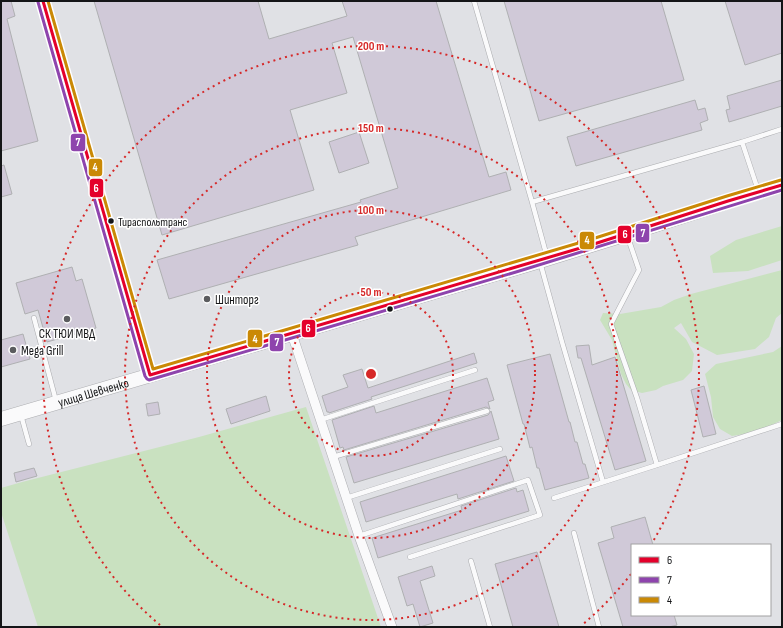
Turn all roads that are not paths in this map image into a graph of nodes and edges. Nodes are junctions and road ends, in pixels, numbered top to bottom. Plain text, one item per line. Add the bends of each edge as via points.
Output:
1 (43, 1) edge
2 (474, 1) edge
3 (782, 129) edge
4 (742, 142) junction
5 (782, 185) edge
6 (758, 192) junction
7 (532, 202) junction
8 (627, 234) junction
9 (543, 260) junction
10 (34, 318) dead end
11 (292, 334) junction
12 (475, 370) dead end
13 (150, 375) junction
14 (56, 403) junction
15 (487, 411) dead end
16 (21, 413) junction
17 (1, 419) edge
18 (320, 420) junction
19 (782, 424) edge
20 (29, 444) dead end
21 (500, 449) dead end
22 (333, 457) junction
23 (657, 465) junction
24 (604, 482) junction
25 (346, 498) junction
26 (554, 498) dead end
27 (574, 533) dead end
28 (359, 536) junction
29 (410, 557) dead end
30 (471, 561) dead end
31 (392, 627) edge
32 (490, 627) edge
33 (599, 627) edge

1 - 13 street
2 - 7 lane
3 - 4 lane
4 - 6 lane
4 - 7 lane
5 - 6 highway, улица Шевченко
6 - 8 highway, улица Шевченко
7 - 9 lane
8 - 9 highway, улица Шевченко
8 - 23 lane via 639,270 611,324
9 - 11 highway, улица Шевченко
9 - 24 lane via 562,342
10 - 14 lane
11 - 13 highway, улица Шевченко
11 - 18 street
12 - 18 lane
13 - 14 highway, улица Шевченко
14 - 16 highway, улица Шевченко
15 - 22 lane
16 - 17 highway, улица Шевченко
16 - 20 lane
18 - 22 street
19 - 23 lane
21 - 25 lane
22 - 25 street
23 - 24 lane
24 - 26 lane
25 - 28 street
27 - 33 lane
28 - 29 lane via 528,480 540,515
28 - 31 street
30 - 32 lane

